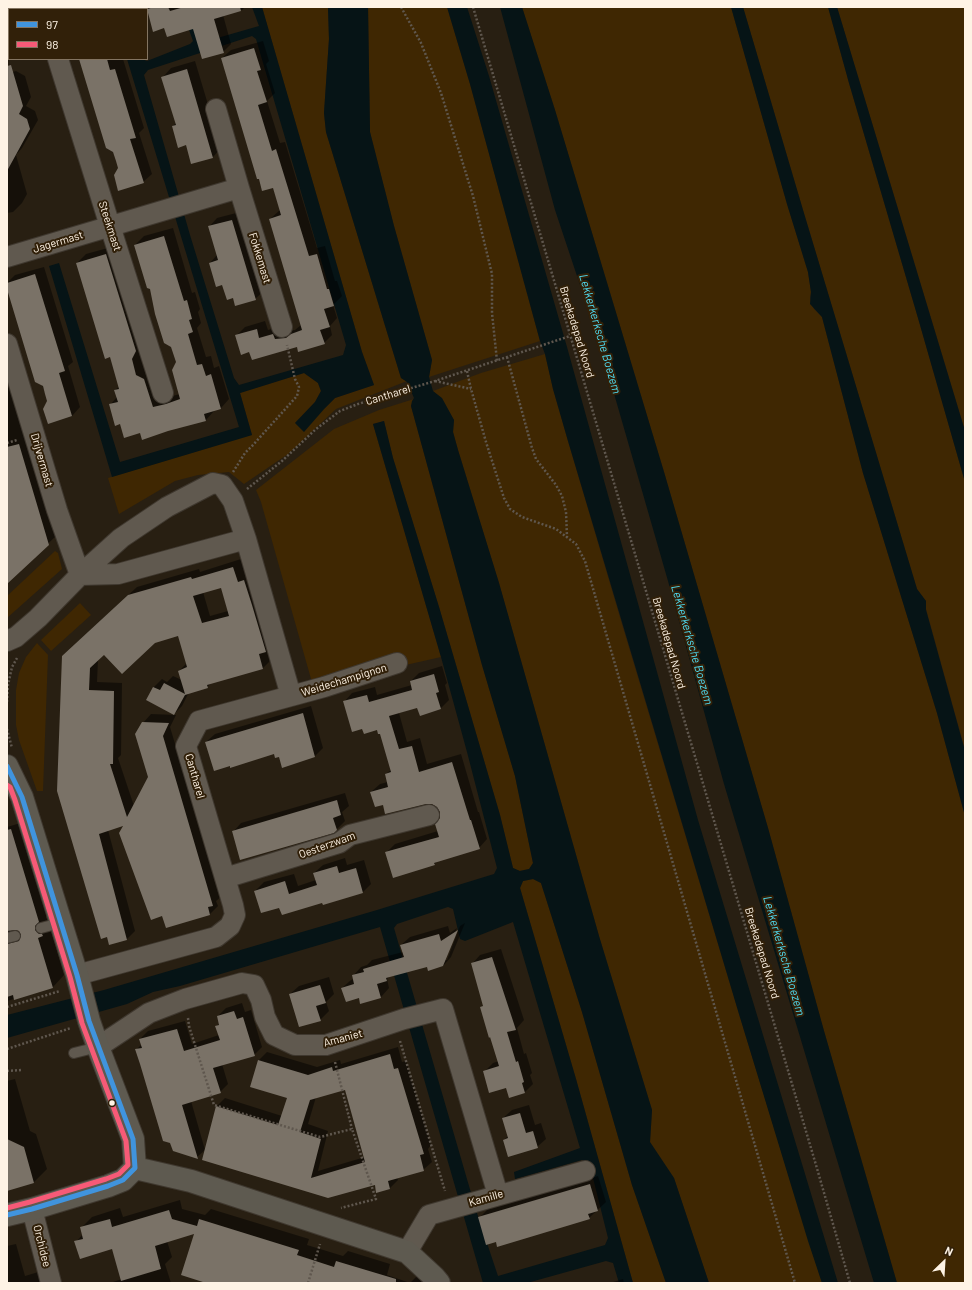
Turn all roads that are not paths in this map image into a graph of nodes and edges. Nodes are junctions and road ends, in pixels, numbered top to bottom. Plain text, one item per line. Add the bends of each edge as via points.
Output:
1 (58, 60) edge
2 (216, 109) dead end
3 (239, 188) junction
4 (110, 226) junction
5 (7, 257) edge
6 (282, 327) dead end
7 (7, 344) edge
8 (164, 393) dead end
9 (246, 539) junction
10 (80, 575) junction
11 (10, 644) edge
12 (397, 663) dead end
13 (308, 691) junction
14 (10, 775) edge
15 (429, 815) dead end
16 (225, 878) junction
17 (79, 985) junction
18 (98, 1047) junction
19 (74, 1053) dead end
20 (135, 1168) junction
21 (584, 1171) dead end
22 (498, 1195) junction
23 (32, 1209) junction
24 (7, 1215) edge
25 (407, 1252) junction
26 (51, 1283) edge
27 (440, 1283) edge

1 - 4 street, Steekmast
2 - 3 street, Fokkemast
3 - 4 street
3 - 6 street, Fokkemast
4 - 5 street, Jagermast
4 - 8 street, Steekmast
7 - 10 street, Drijvermast via 57,510
9 - 10 street via 118,574
9 - 10 street via 233,501 226,492 213,483 167,507 121,538
9 - 13 street
10 - 11 street
12 - 13 street, Weidechampignon
13 - 16 street, Cantharel via 199,721 186,746
14 - 17 street via 22,797 50,925
15 - 16 street, Oesterzwam via 358,834 339,843
16 - 17 street, Cantharel via 235,914 230,926 216,937
17 - 18 street
18 - 19 lane
18 - 20 street via 133,1139
18 - 22 street, Amaniet via 149,1014 185,999 242,983 254,985 274,1035 295,1045 326,1044 444,1009
20 - 23 street via 123,1180 108,1186
20 - 25 street via 190,1181
21 - 22 street, Kamille
22 - 25 street, Kamille via 429,1215
23 - 24 street
23 - 26 street, Orchidee
25 - 27 street

